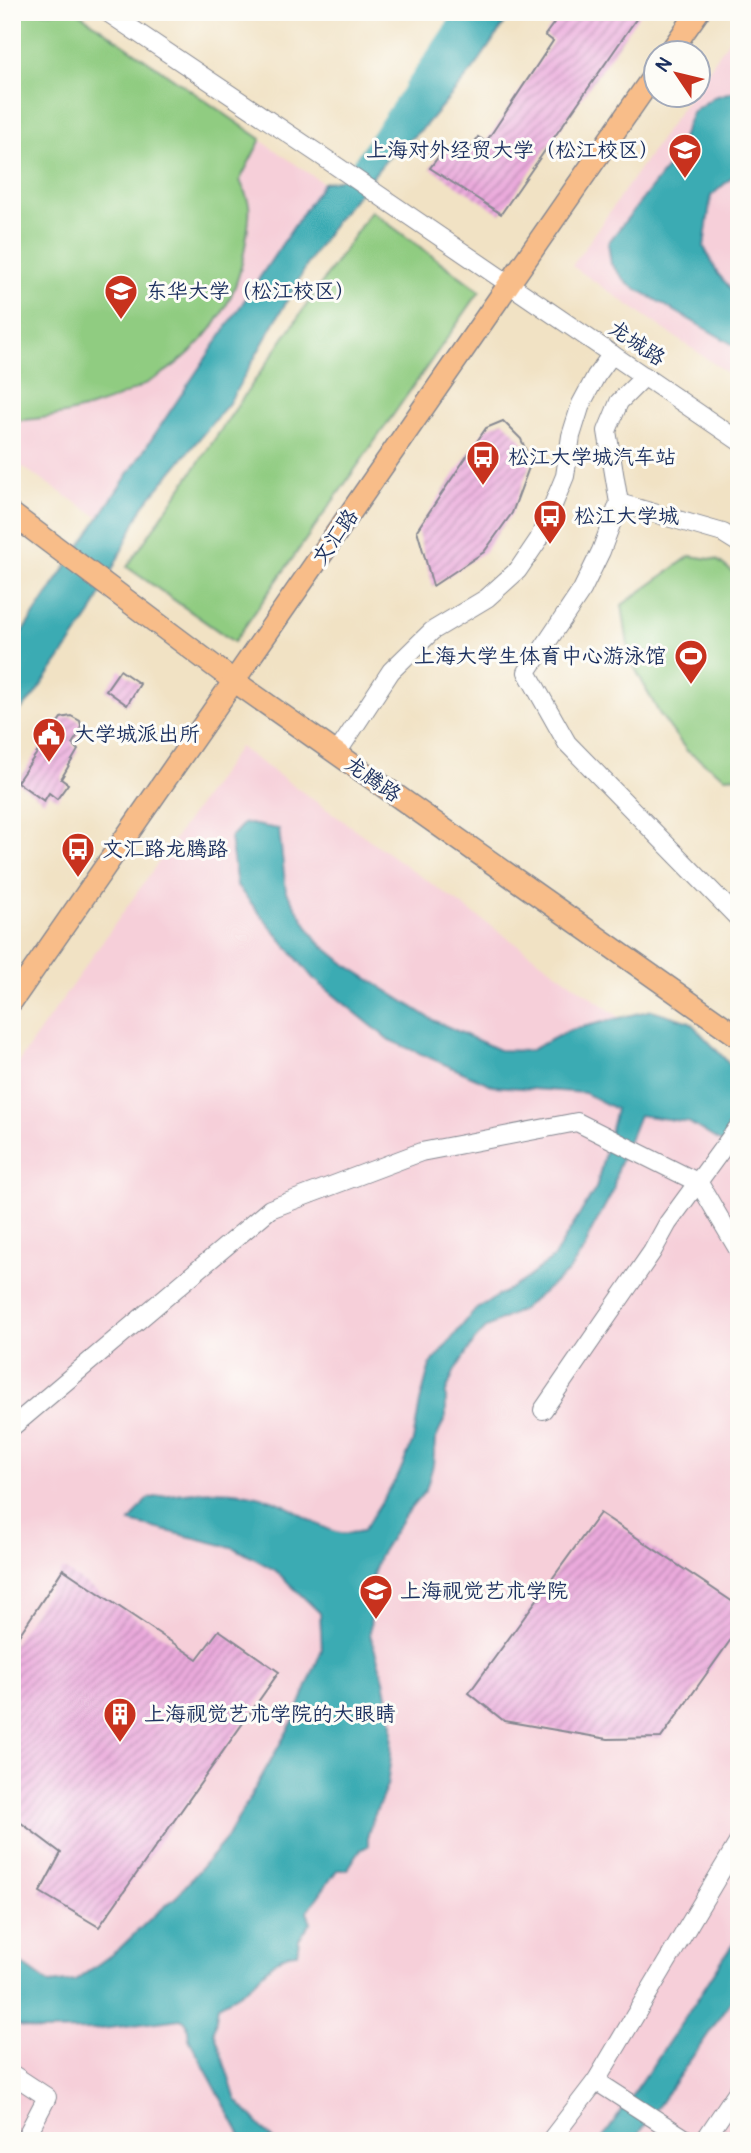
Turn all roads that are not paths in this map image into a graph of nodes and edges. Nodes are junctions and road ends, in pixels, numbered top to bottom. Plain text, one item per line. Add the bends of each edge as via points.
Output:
1 (107, 12) edge
2 (698, 12) edge
3 (680, 38) edge
4 (642, 92) edge
5 (508, 285) junction
6 (612, 354) junction
7 (645, 376) junction
8 (739, 441) edge
9 (620, 503) junction
10 (12, 514) edge
11 (739, 543) edge
12 (234, 681) junction
13 (337, 753) junction
14 (739, 919) edge
15 (12, 1001) edge
16 (739, 1037) edge
17 (739, 1126) edge
18 (699, 1183) junction
19 (739, 1251) edge
20 (543, 1410) dead end
21 (12, 1427) edge
22 (739, 1841) edge
23 (12, 2074) edge
24 (602, 2085) junction
25 (739, 2089) edge
26 (24, 2141) edge
27 (550, 2141) edge
28 (689, 2141) edge
29 (704, 2141) edge

1 - 5 street, 龙城路
2 - 3 main road
4 - 5 main road, 文汇路
5 - 6 street, 龙城路
5 - 12 main road, 文汇路
6 - 7 street, 龙城路
6 - 13 street via 581,404 570,436 565,476 539,539 518,570 487,598 432,631 391,671
7 - 8 street, 龙城路
7 - 9 street via 619,402 607,431
9 - 11 street via 723,533
9 - 14 street via 582,590 527,672 567,743
10 - 12 main road, 龙腾路
12 - 13 main road, 龙腾路
12 - 15 main road, 文汇路
13 - 16 main road, 龙腾路
17 - 18 street
18 - 19 street
18 - 20 street
18 - 21 street via 577,1122 421,1152 270,1209
22 - 24 street
23 - 26 street via 47,2097
24 - 27 street
24 - 28 street
25 - 29 street

